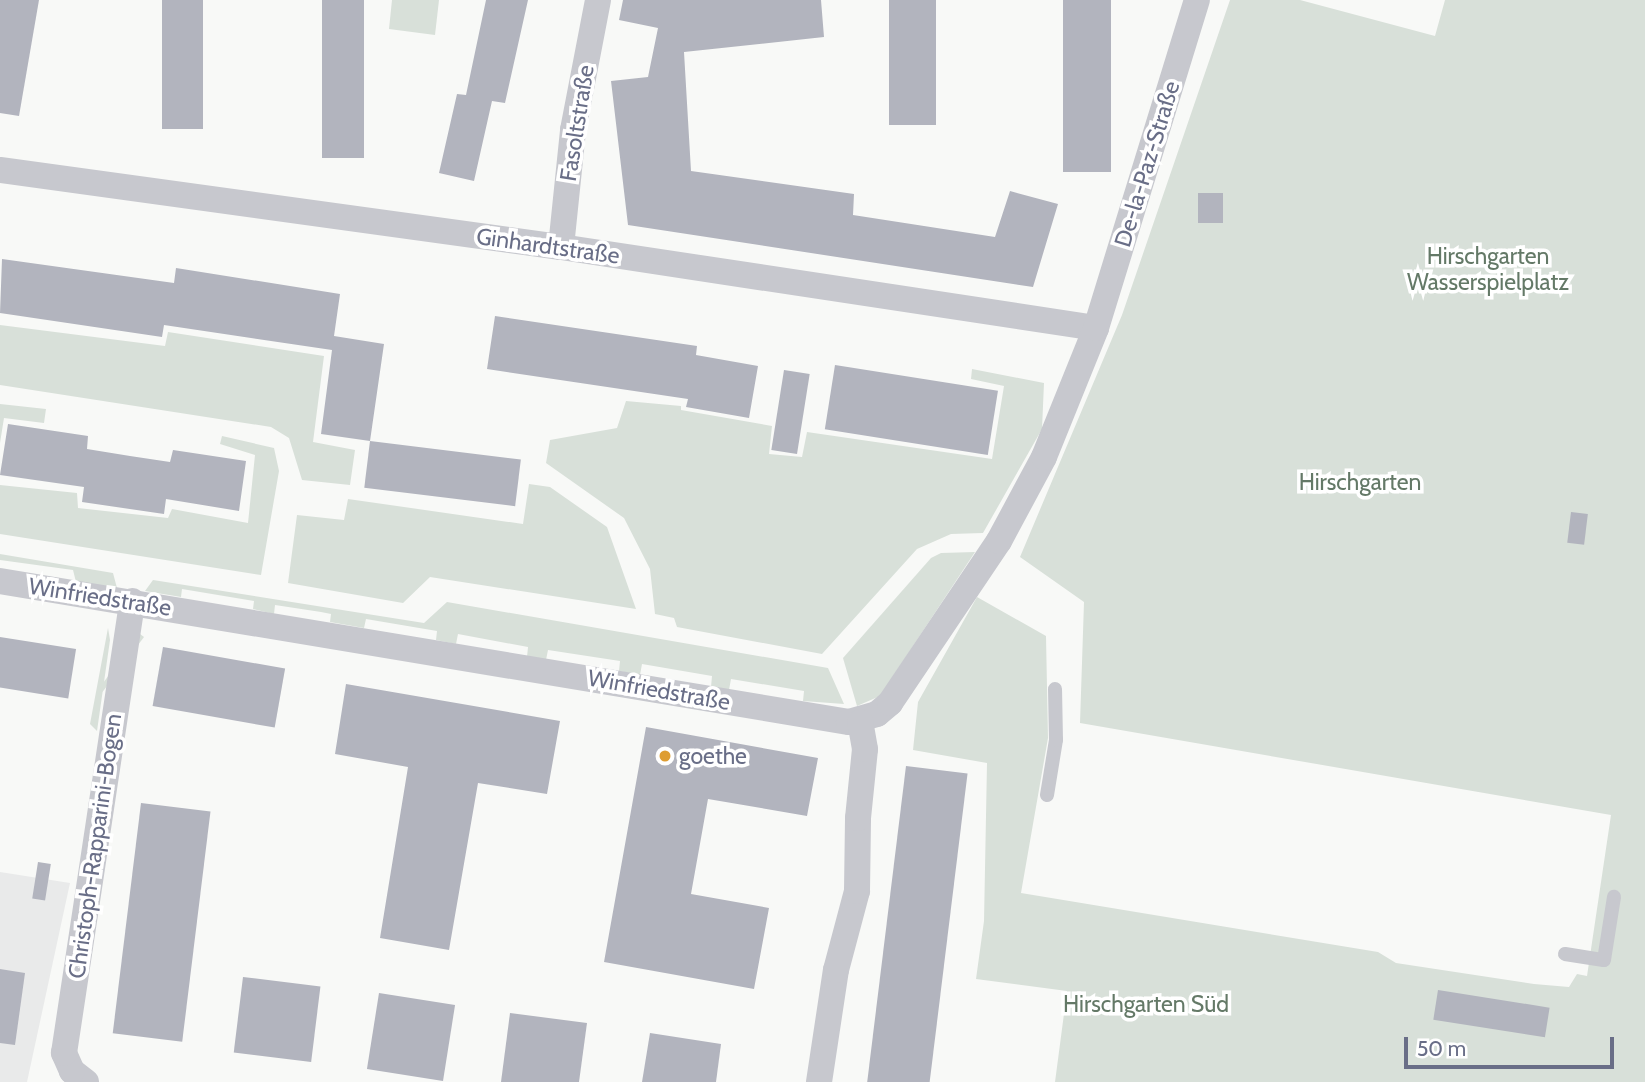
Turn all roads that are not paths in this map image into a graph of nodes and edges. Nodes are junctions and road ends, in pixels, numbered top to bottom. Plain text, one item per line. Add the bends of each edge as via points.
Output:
1 (598, 0) edge
2 (1197, 0) edge
3 (0, 170) edge
4 (561, 247) junction
5 (1096, 328) junction
6 (0, 581) edge
7 (132, 601) junction
8 (1055, 689) dead end
9 (860, 722) junction
10 (1047, 795) dead end
11 (1614, 897) dead end
12 (1565, 954) dead end
13 (86, 1082) edge
14 (819, 1082) edge

1 - 4 street, Fasoltstraße via 573,130
2 - 5 street, De-la-Paz-Straße
3 - 4 street, Ginhardtstraße
4 - 5 street, Ginhardtstraße
5 - 9 street via 1044,457 999,541 890,704
6 - 7 street, Winfriedstraße
7 - 9 street, Winfriedstraße
7 - 13 street, Christoph-Rapparini-Bogen via 64,1053 72,1071
8 - 10 lane via 1056,740
9 - 14 street via 865,749 857,891 836,970
11 - 12 lane via 1604,960

